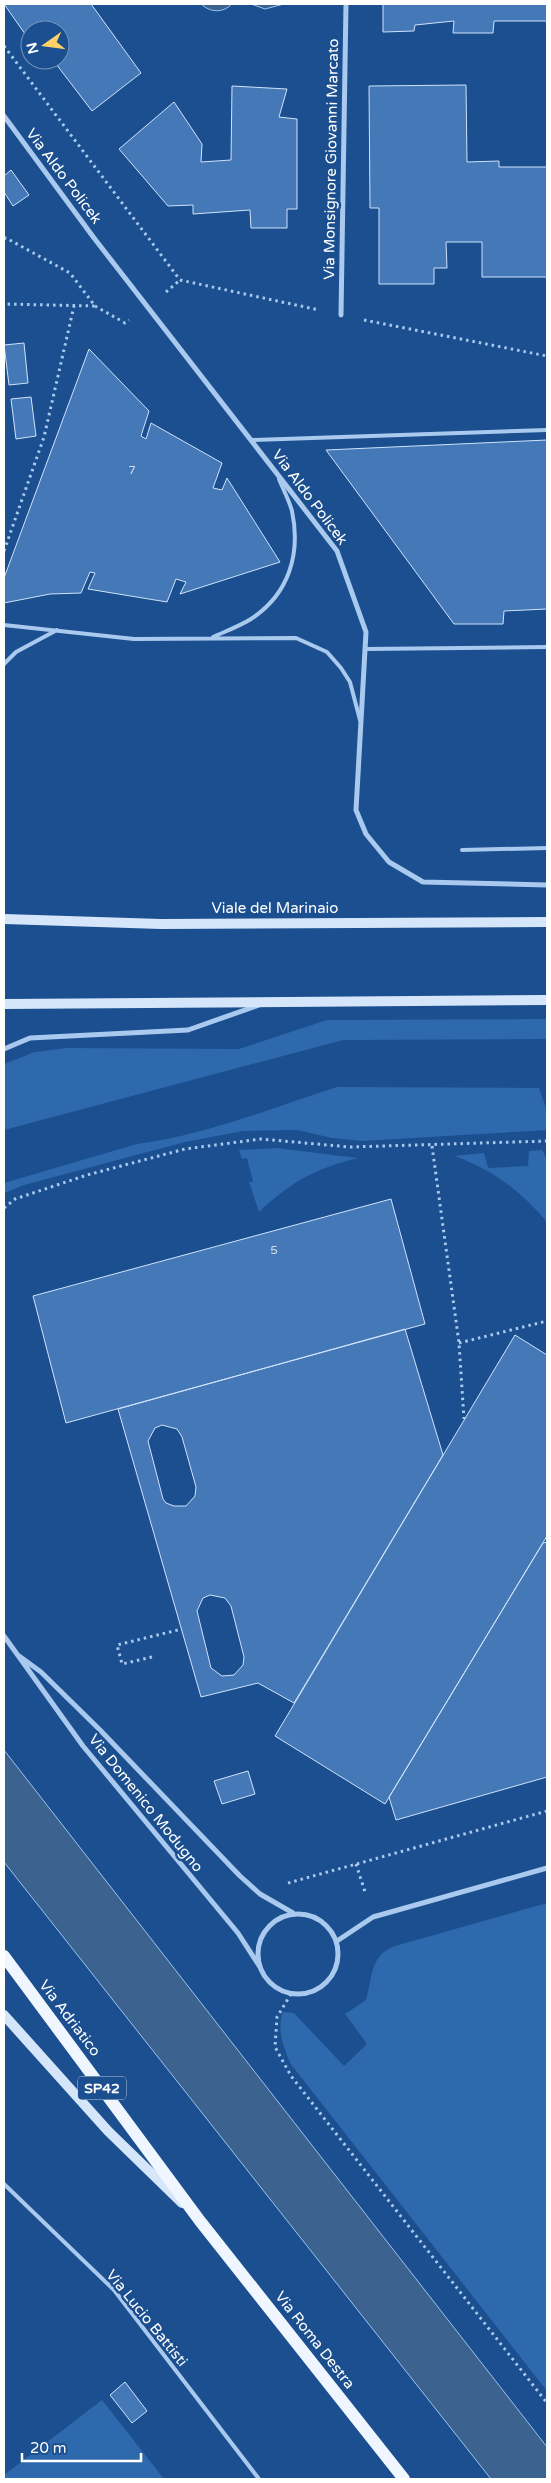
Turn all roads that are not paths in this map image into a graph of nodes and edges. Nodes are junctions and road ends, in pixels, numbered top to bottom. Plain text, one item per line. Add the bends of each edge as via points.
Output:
1 (346, 4) edge
2 (4, 116) edge
3 (341, 315) dead end
4 (547, 430) edge
5 (252, 440) junction
6 (278, 477) junction
7 (4, 624) edge
8 (57, 630) junction
9 (212, 638) junction
10 (547, 647) edge
11 (366, 649) junction
12 (4, 664) edge
13 (360, 722) junction
14 (547, 848) edge
15 (462, 850) dead end
16 (547, 885) edge
17 (4, 919) edge
18 (547, 922) edge
19 (547, 1000) edge
20 (268, 1002) junction
21 (4, 1004) edge
22 (4, 1050) edge
23 (4, 1636) edge
24 (14, 1653) junction
25 (547, 1868) edge
26 (293, 1913) junction
27 (337, 1941) junction
28 (4, 1956) edge
29 (260, 1967) junction
30 (4, 2015) edge
31 (4, 2184) edge
32 (200, 2221) junction
33 (259, 2479) edge
34 (404, 2479) edge

1 - 3 street, Via Monsignore Giovanni Marcato
2 - 5 street, Via Aldo Policek via 94,238
4 - 5 lane
5 - 6 street, Via Aldo Policek
6 - 9 lane via 291,509 295,531 294,556 280,593 252,619
6 - 11 street, Via Aldo Policek via 337,551 366,632
7 - 8 lane
8 - 9 lane via 134,639
8 - 12 lane via 16,652
9 - 13 lane via 296,638 312,643 327,652 350,682
10 - 11 lane
11 - 13 street, Via Aldo Policek
13 - 16 street, Via Aldo Policek via 356,810 366,834 389,862 423,882
14 - 15 lane
17 - 18 street, Viale del Marinaio via 161,924
19 - 20 street
20 - 21 street
20 - 22 street via 188,1030 30,1038
23 - 24 street, Via Domenico Modugno
24 - 26 street, Via Domenico Modugno via 41,1672 100,1730 240,1876 260,1894
24 - 29 street, Via Domenico Modugno via 83,1746 238,1933
25 - 27 street via 373,1917
26 - 27 street, Via Domenico Modugno via 320,1919
26 - 29 street via 272,1923 264,1932 257,1956
27 - 29 street, Via Domenico Modugno via 339,1955 329,1980 305,1994 291,1994 278,1989
28 - 32 main road, Via Adriatico / SP42
30 - 32 street, SP42 via 108,2131
31 - 33 lane, Via Lucio Battisti via 114,2290
32 - 34 main road, Via Roma Destra / SP42

